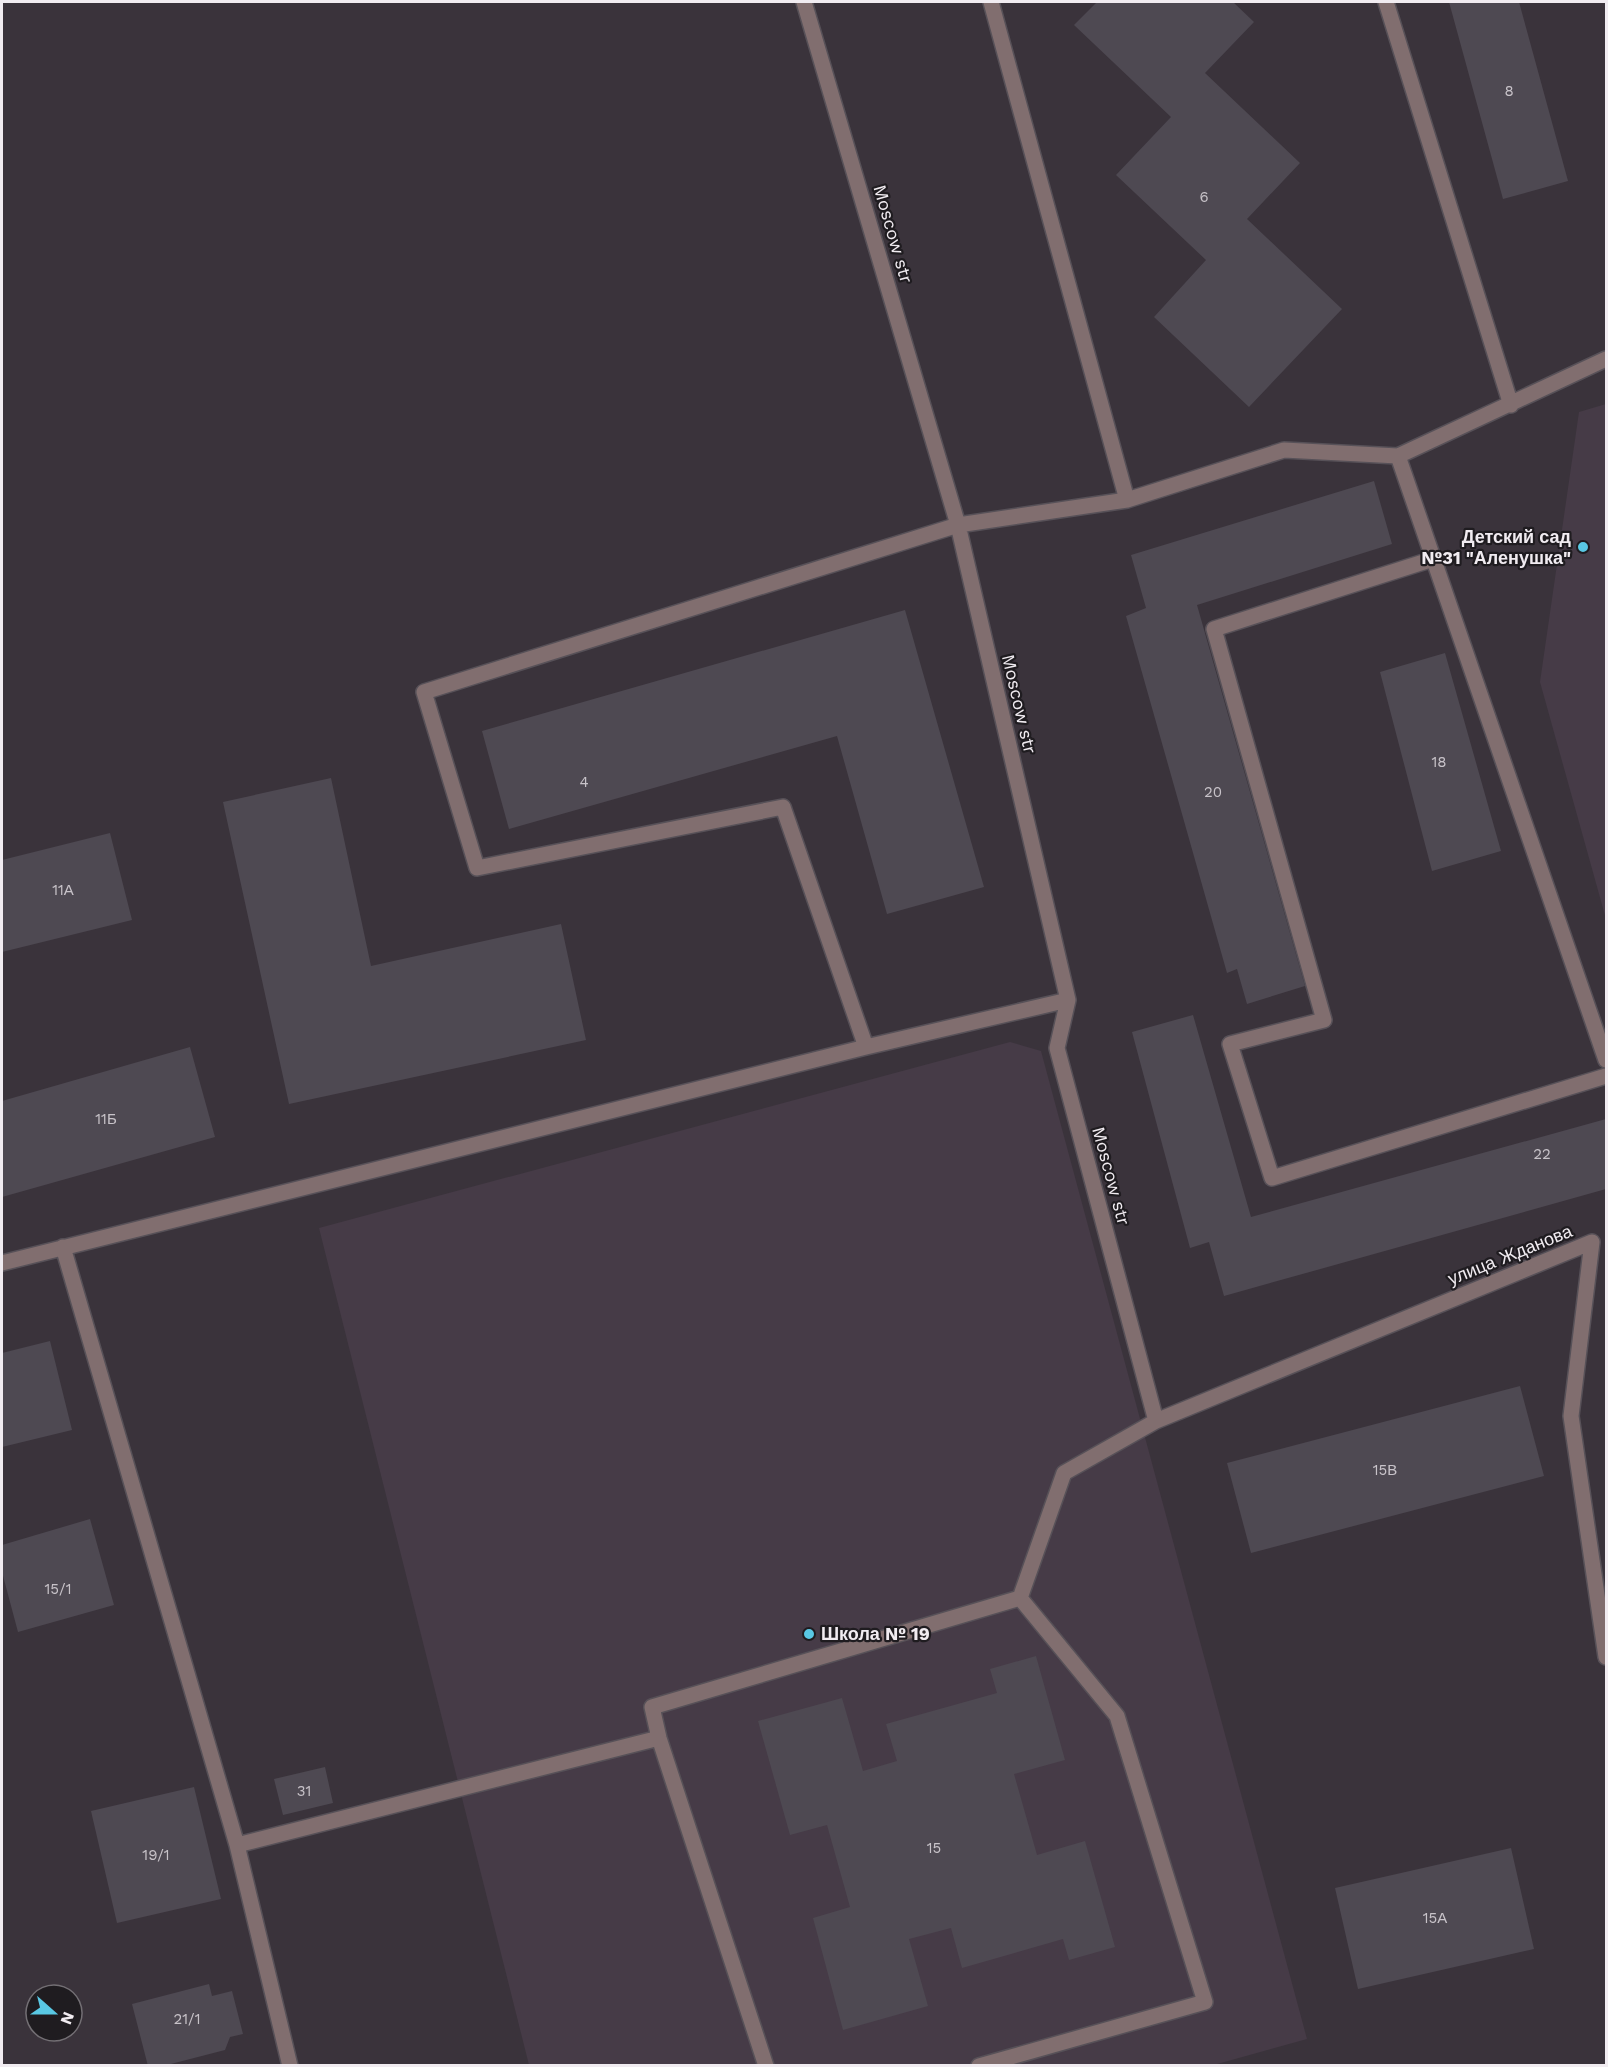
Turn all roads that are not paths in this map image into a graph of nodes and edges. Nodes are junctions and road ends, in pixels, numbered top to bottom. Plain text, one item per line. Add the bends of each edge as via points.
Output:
1 (804, 2) edge
2 (992, 2) edge
3 (1386, 2) edge
4 (1606, 360) edge
5 (1511, 405) junction
6 (1398, 456) junction
7 (1126, 500) junction
8 (958, 525) junction
9 (1433, 559) junction
10 (1068, 1000) junction
11 (866, 1047) junction
12 (1606, 1060) edge
13 (1606, 1076) edge
14 (63, 1247) junction
15 (2, 1263) edge
16 (1156, 1421) junction
17 (1020, 1598) junction
18 (1606, 1657) edge
19 (659, 1738) junction
20 (237, 1845) junction
21 (290, 2066) edge
22 (766, 2066) edge
23 (978, 2066) edge

1 - 8 street, Moscow str
2 - 7 street
3 - 5 street
4 - 5 street
5 - 6 street
6 - 7 street via 1284,450
6 - 9 street
7 - 8 street
8 - 10 street, Moscow str
8 - 11 street via 424,692 477,868 783,807
9 - 12 street
9 - 13 street via 1214,629 1324,1020 1230,1044 1272,1178
10 - 11 street
10 - 16 street, Moscow str via 1057,1047
11 - 14 street
14 - 15 street
14 - 20 street
16 - 17 street via 1064,1473
16 - 18 street, улица Жданова via 1592,1242 1571,1416
17 - 19 street via 652,1707
17 - 23 street via 1117,1716 1205,2002
19 - 20 street
19 - 22 street
20 - 21 street

